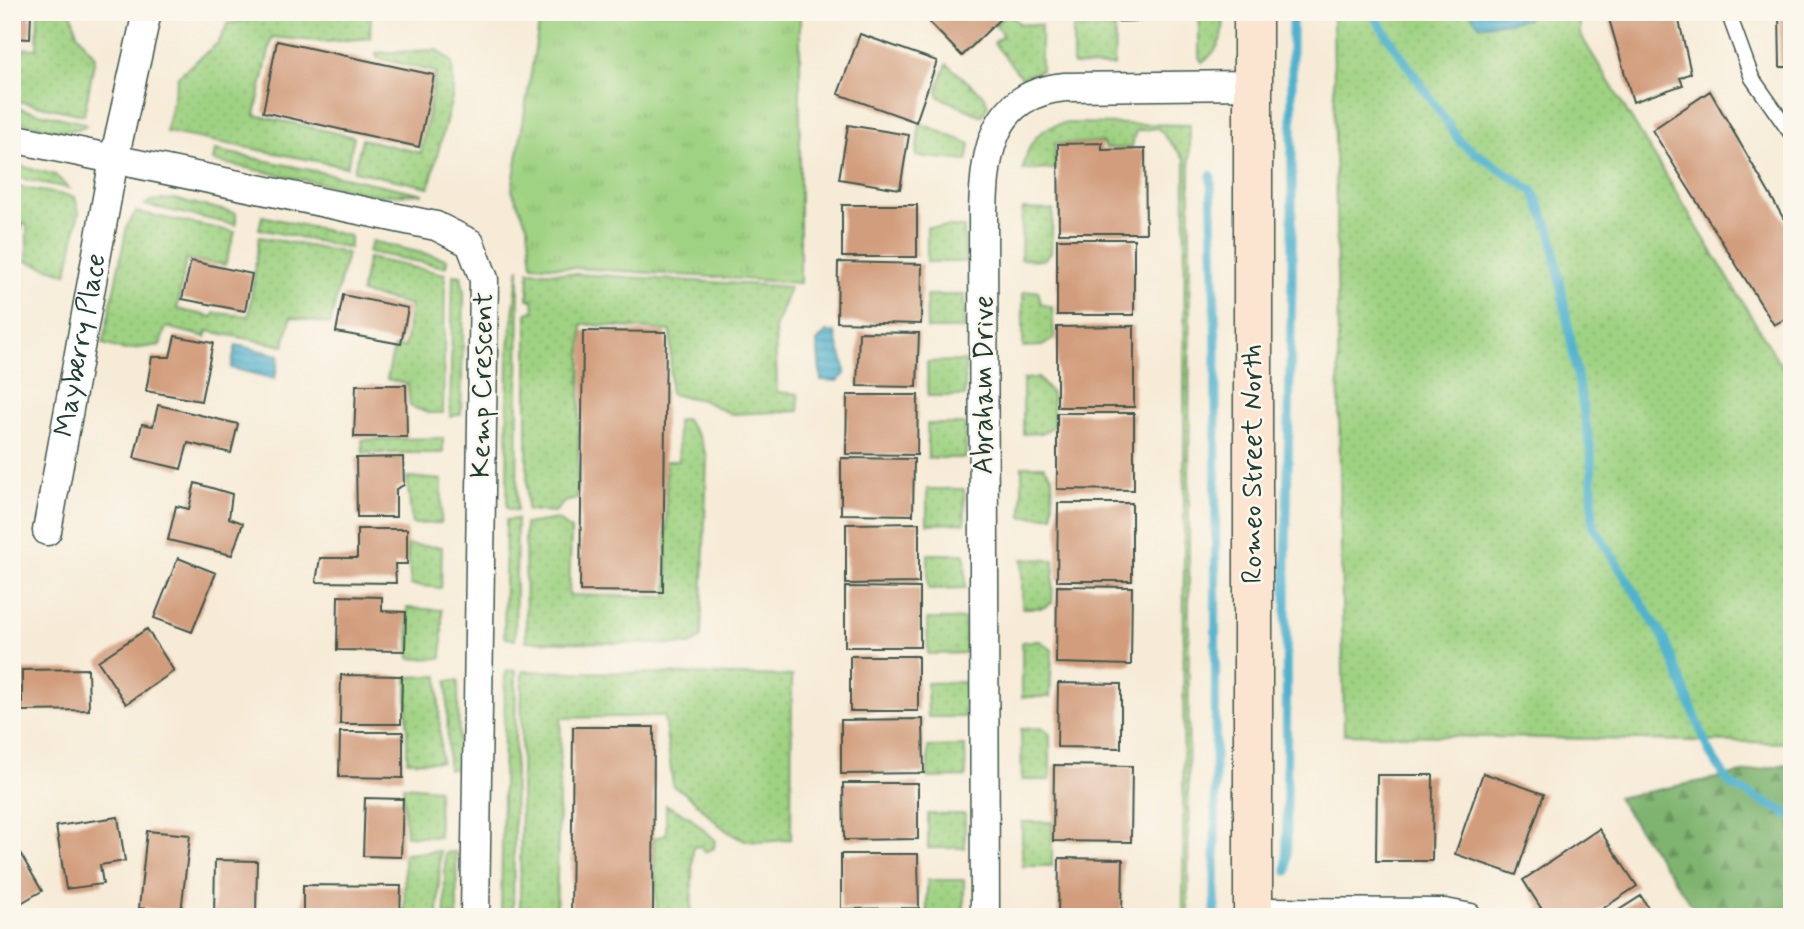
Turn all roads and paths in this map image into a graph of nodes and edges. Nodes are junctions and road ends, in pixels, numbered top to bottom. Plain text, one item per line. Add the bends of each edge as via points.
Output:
1 (147, 12) edge
2 (1253, 12) edge
3 (1728, 12) edge
4 (1253, 85) junction
5 (1792, 135) edge
6 (12, 138) edge
7 (114, 159) junction
8 (47, 531) dead end
9 (1253, 911) edge
10 (1361, 913) edge
11 (475, 917) edge
12 (985, 917) edge
13 (1477, 917) edge

1 - 7 street, Mayberry Place
2 - 4 main road, Romeo Street North
3 - 5 lane via 1752,79
4 - 9 main road, Romeo Street North
4 - 12 street, Abraham Drive via 1040,90 1004,113 990,154 983,211
6 - 7 street, Kemp Crescent
7 - 8 street, Mayberry Place
7 - 11 street, Kemp Crescent via 436,226 470,243 484,279
9 - 10 lane
10 - 13 lane via 1446,906 1472,911

